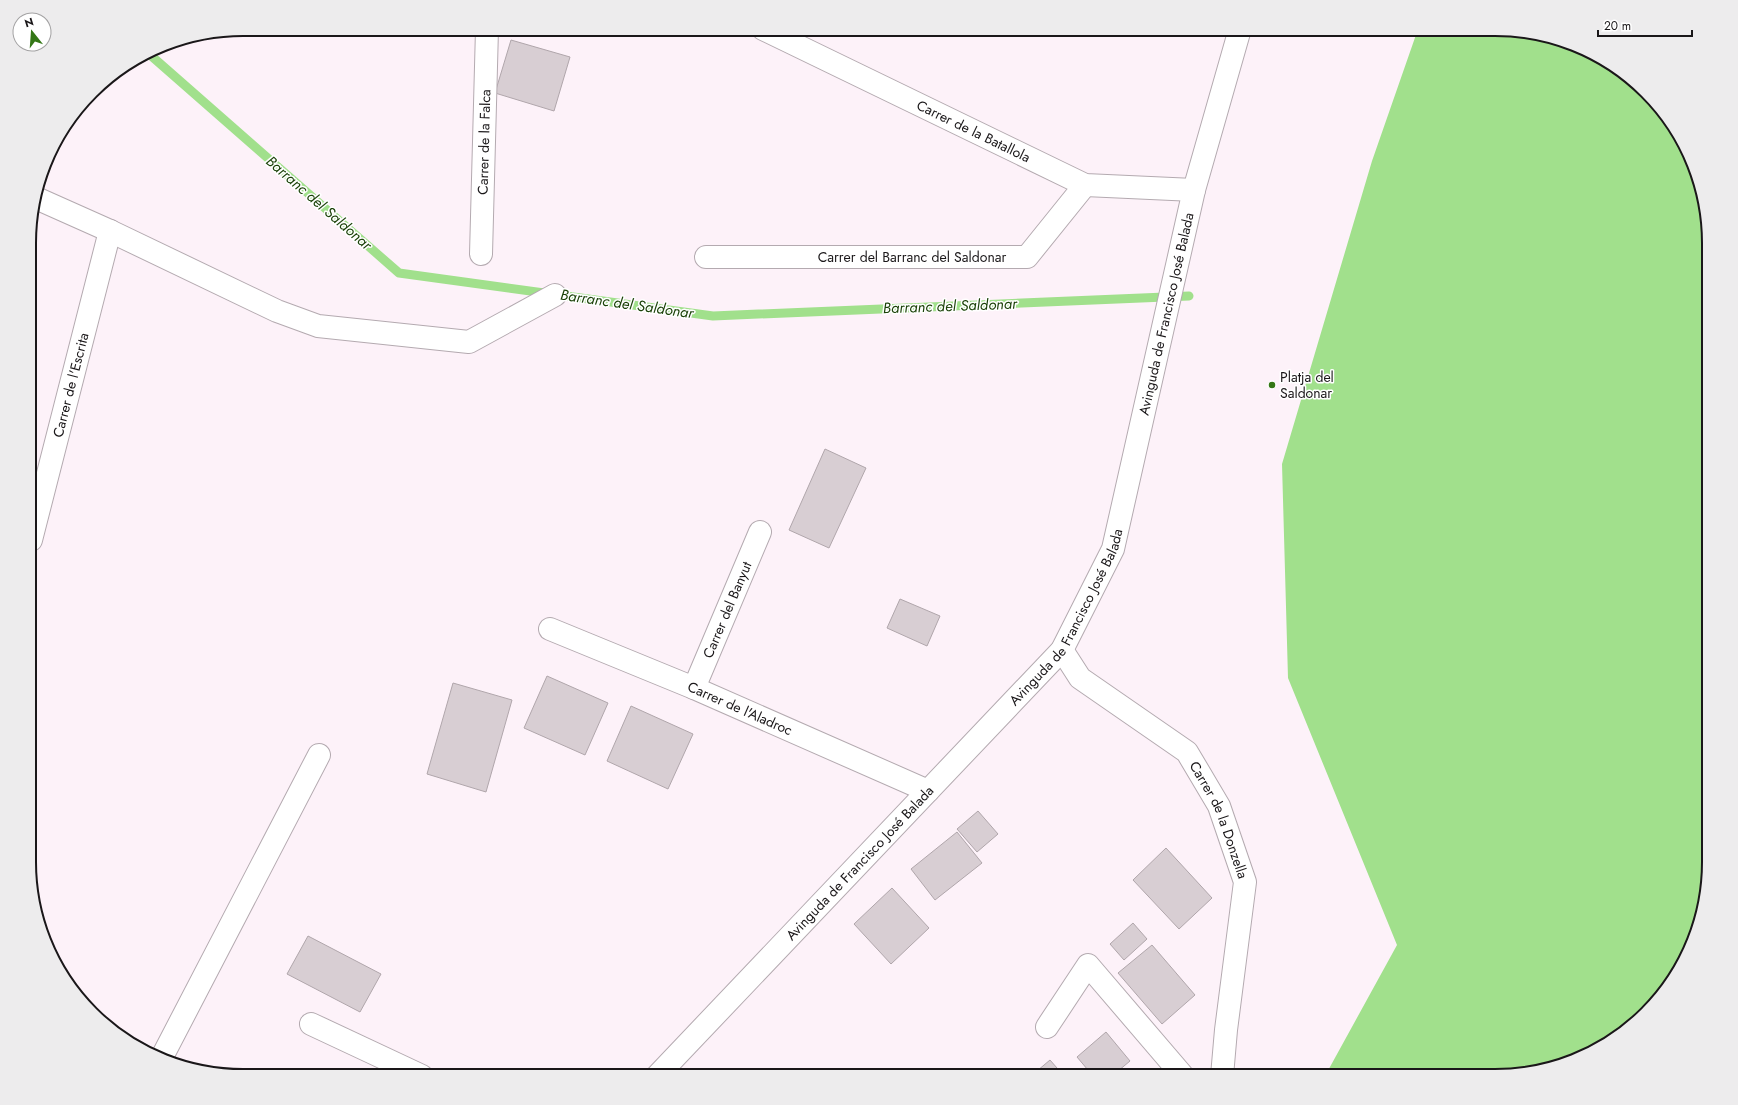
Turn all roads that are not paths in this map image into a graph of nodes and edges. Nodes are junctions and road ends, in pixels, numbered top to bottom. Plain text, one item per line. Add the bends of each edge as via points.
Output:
1 (487, 36) edge
2 (777, 36) edge
3 (1238, 36) edge
4 (1085, 185) junction
5 (1194, 190) junction
6 (40, 200) edge
7 (110, 231) junction
8 (481, 254) dead end
9 (706, 257) dead end
10 (555, 295) dead end
11 (36, 520) edge
12 (760, 532) dead end
13 (550, 629) dead end
14 (1062, 650) junction
15 (694, 688) junction
16 (319, 755) dead end
17 (928, 791) junction
18 (311, 1024) dead end
19 (1047, 1027) dead end
20 (164, 1053) edge
21 (407, 1069) edge
22 (664, 1069) edge
23 (1177, 1069) edge
24 (1223, 1069) edge

1 - 8 street, Carrer de la Falca
2 - 4 street, Carrer de la Batallola
3 - 5 street, Avinguda de Francisco José Balada
4 - 5 street, Carrer de la Batallola
4 - 9 street, Carrer del Barranc del Saldonar via 1027,257
5 - 14 street, Avinguda de Francisco José Balada via 1113,549
6 - 7 street
7 - 10 street via 277,311 318,326 469,342
7 - 11 street, Carrer de l'Escrita
12 - 15 street, Carrer del Banyut
13 - 15 street, Carrer de l'Aladroc
14 - 17 street, Avinguda de Francisco José Balada
14 - 24 street, Carrer de la Donzella via 1080,678 1187,752 1218,806 1245,882
15 - 17 street, Carrer de l'Aladroc
16 - 20 street
17 - 22 street, Avinguda de Francisco José Balada
18 - 21 street
19 - 23 street via 1088,965

